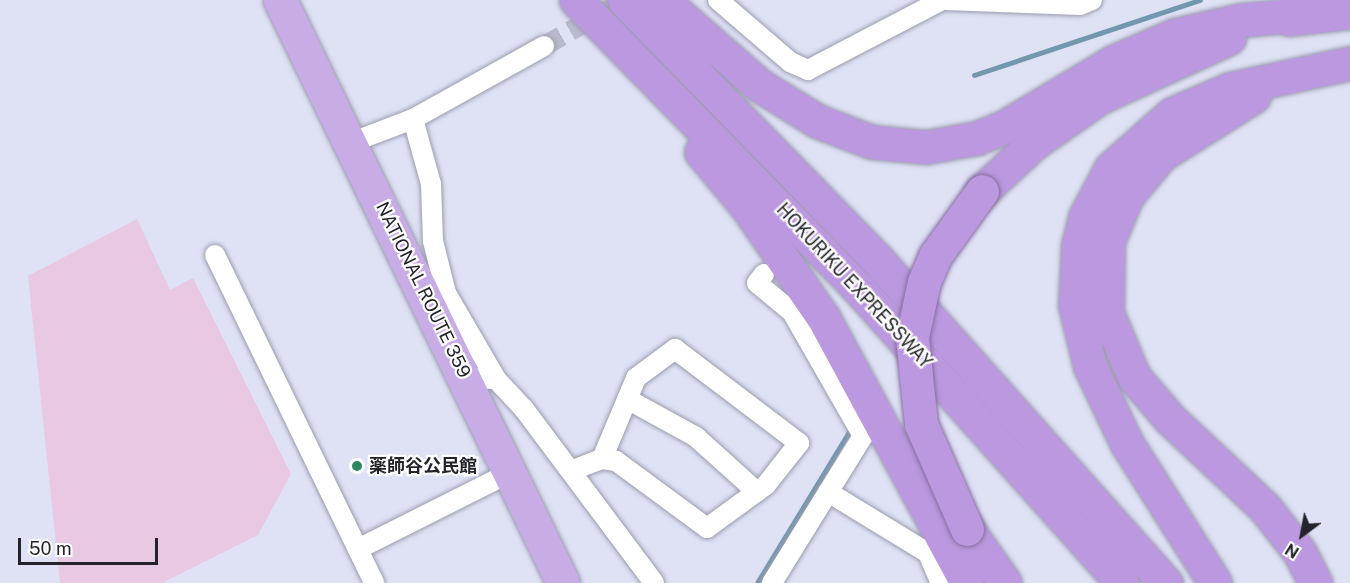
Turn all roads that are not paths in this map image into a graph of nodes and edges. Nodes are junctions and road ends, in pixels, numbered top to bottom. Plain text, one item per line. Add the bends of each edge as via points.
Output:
1 (280, 0) edge
2 (563, 0) edge
3 (576, 0) edge
4 (624, 0) edge
5 (662, 0) edge
6 (718, 0) edge
7 (944, 0) edge
8 (1092, 0) edge
9 (1350, 12) edge
10 (1310, 14) junction
11 (544, 46) tunnel mouth
12 (1350, 63) edge
13 (1310, 70) junction
14 (413, 119) junction
15 (350, 143) junction
16 (215, 255) dead end
17 (764, 274) dead end
18 (482, 379) junction
19 (627, 399) junction
20 (602, 459) junction
21 (573, 470) junction
22 (511, 472) junction
23 (757, 492) junction
24 (828, 492) junction
25 (358, 549) junction
26 (374, 583) edge
27 (563, 583) edge
28 (654, 583) edge
29 (772, 583) edge
30 (941, 583) edge
31 (967, 583) edge
32 (1005, 583) edge
33 (1122, 583) edge
34 (1166, 583) edge
35 (1215, 583) edge
36 (1315, 583) edge

1 - 15 highway, NATIONAL ROUTE 359
2 - 31 highway via 688,137 790,268 871,399
3 - 33 highway, HOKURIKU EXPRESSWAY via 858,288
4 - 34 highway, HOKURIKU EXPRESSWAY via 876,258
5 - 10 highway via 759,85 817,121 872,142 926,147 977,138 1006,126 1113,62 1174,35 1240,20
6 - 7 street via 790,62 808,70
7 - 8 street via 1080,5
9 - 10 highway
10 - 32 highway, bridge via 1243,33 1134,78 1065,120 982,191 935,256 924,282 912,337 921,424 967,529
11 - 14 street
12 - 13 highway
13 - 35 highway via 1195,101 1149,130 1111,168 1085,217 1077,246 1075,305 1104,400
13 - 36 highway via 1249,99 1161,155 1127,196 1108,241 1107,313 1122,356 1150,398 1284,531
14 - 15 street
14 - 18 street via 431,184 432,241 446,293
15 - 18 highway, NATIONAL ROUTE 359
16 - 25 street
17 - 24 street via 757,283 792,312 863,436
18 - 21 street
18 - 22 highway, NATIONAL ROUTE 359
19 - 20 street
19 - 23 street via 696,437
19 - 23 street via 636,378 675,349 799,443
20 - 21 street
20 - 23 street via 616,461 707,528
21 - 28 street
22 - 25 street
22 - 27 highway, NATIONAL ROUTE 359
24 - 29 street
24 - 30 street via 928,552
25 - 26 street

